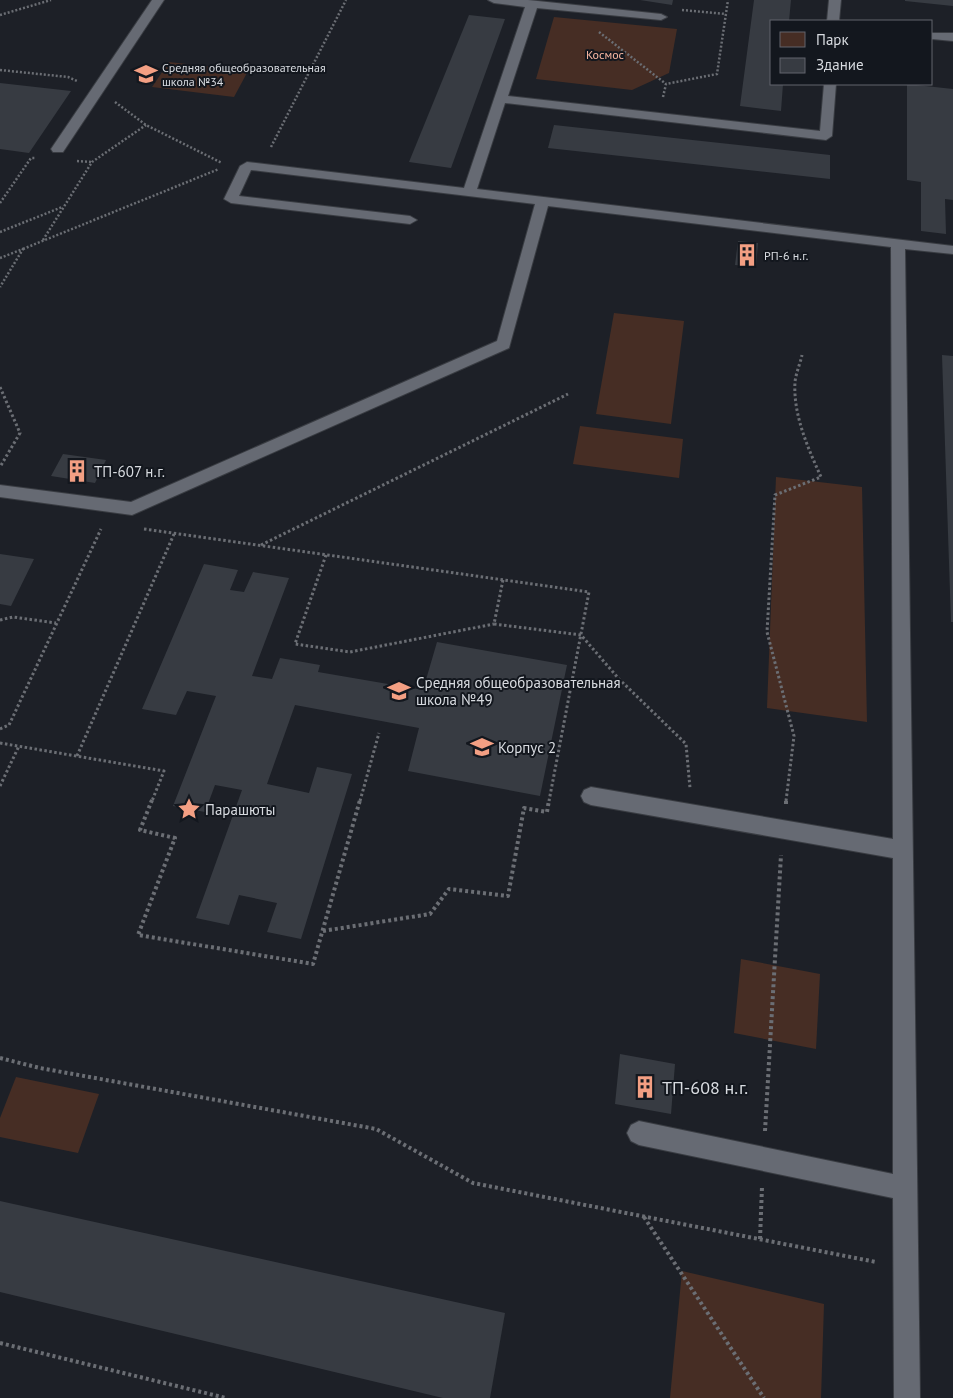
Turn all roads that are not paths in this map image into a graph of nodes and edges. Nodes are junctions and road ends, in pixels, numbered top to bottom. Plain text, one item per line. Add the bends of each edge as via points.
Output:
1 (158, 0) edge
2 (494, 0) edge
3 (835, 0) edge
4 (532, 4) junction
5 (662, 17) dead end
6 (834, 20) edge
7 (933, 36) edge
8 (953, 38) edge
9 (830, 85) edge
10 (500, 100) junction
11 (58, 149) dead end
12 (469, 193) junction
13 (543, 202) junction
14 (410, 220) dead end
15 (898, 243) junction
16 (953, 250) edge
17 (0, 490) edge
18 (591, 796) dead end
19 (902, 850) junction
20 (639, 1133) dead end
21 (905, 1188) junction
22 (906, 1398) edge

1 - 11 lane
2 - 4 lane
3 - 6 lane
4 - 5 lane
4 - 10 lane
7 - 8 lane
9 - 10 lane via 826,136
10 - 12 lane
12 - 13 lane
12 - 14 lane via 247,166 231,199
13 - 15 lane
13 - 17 lane via 504,344 132,509
15 - 16 lane
15 - 19 lane
18 - 19 lane
19 - 21 lane
20 - 21 lane
21 - 22 lane

